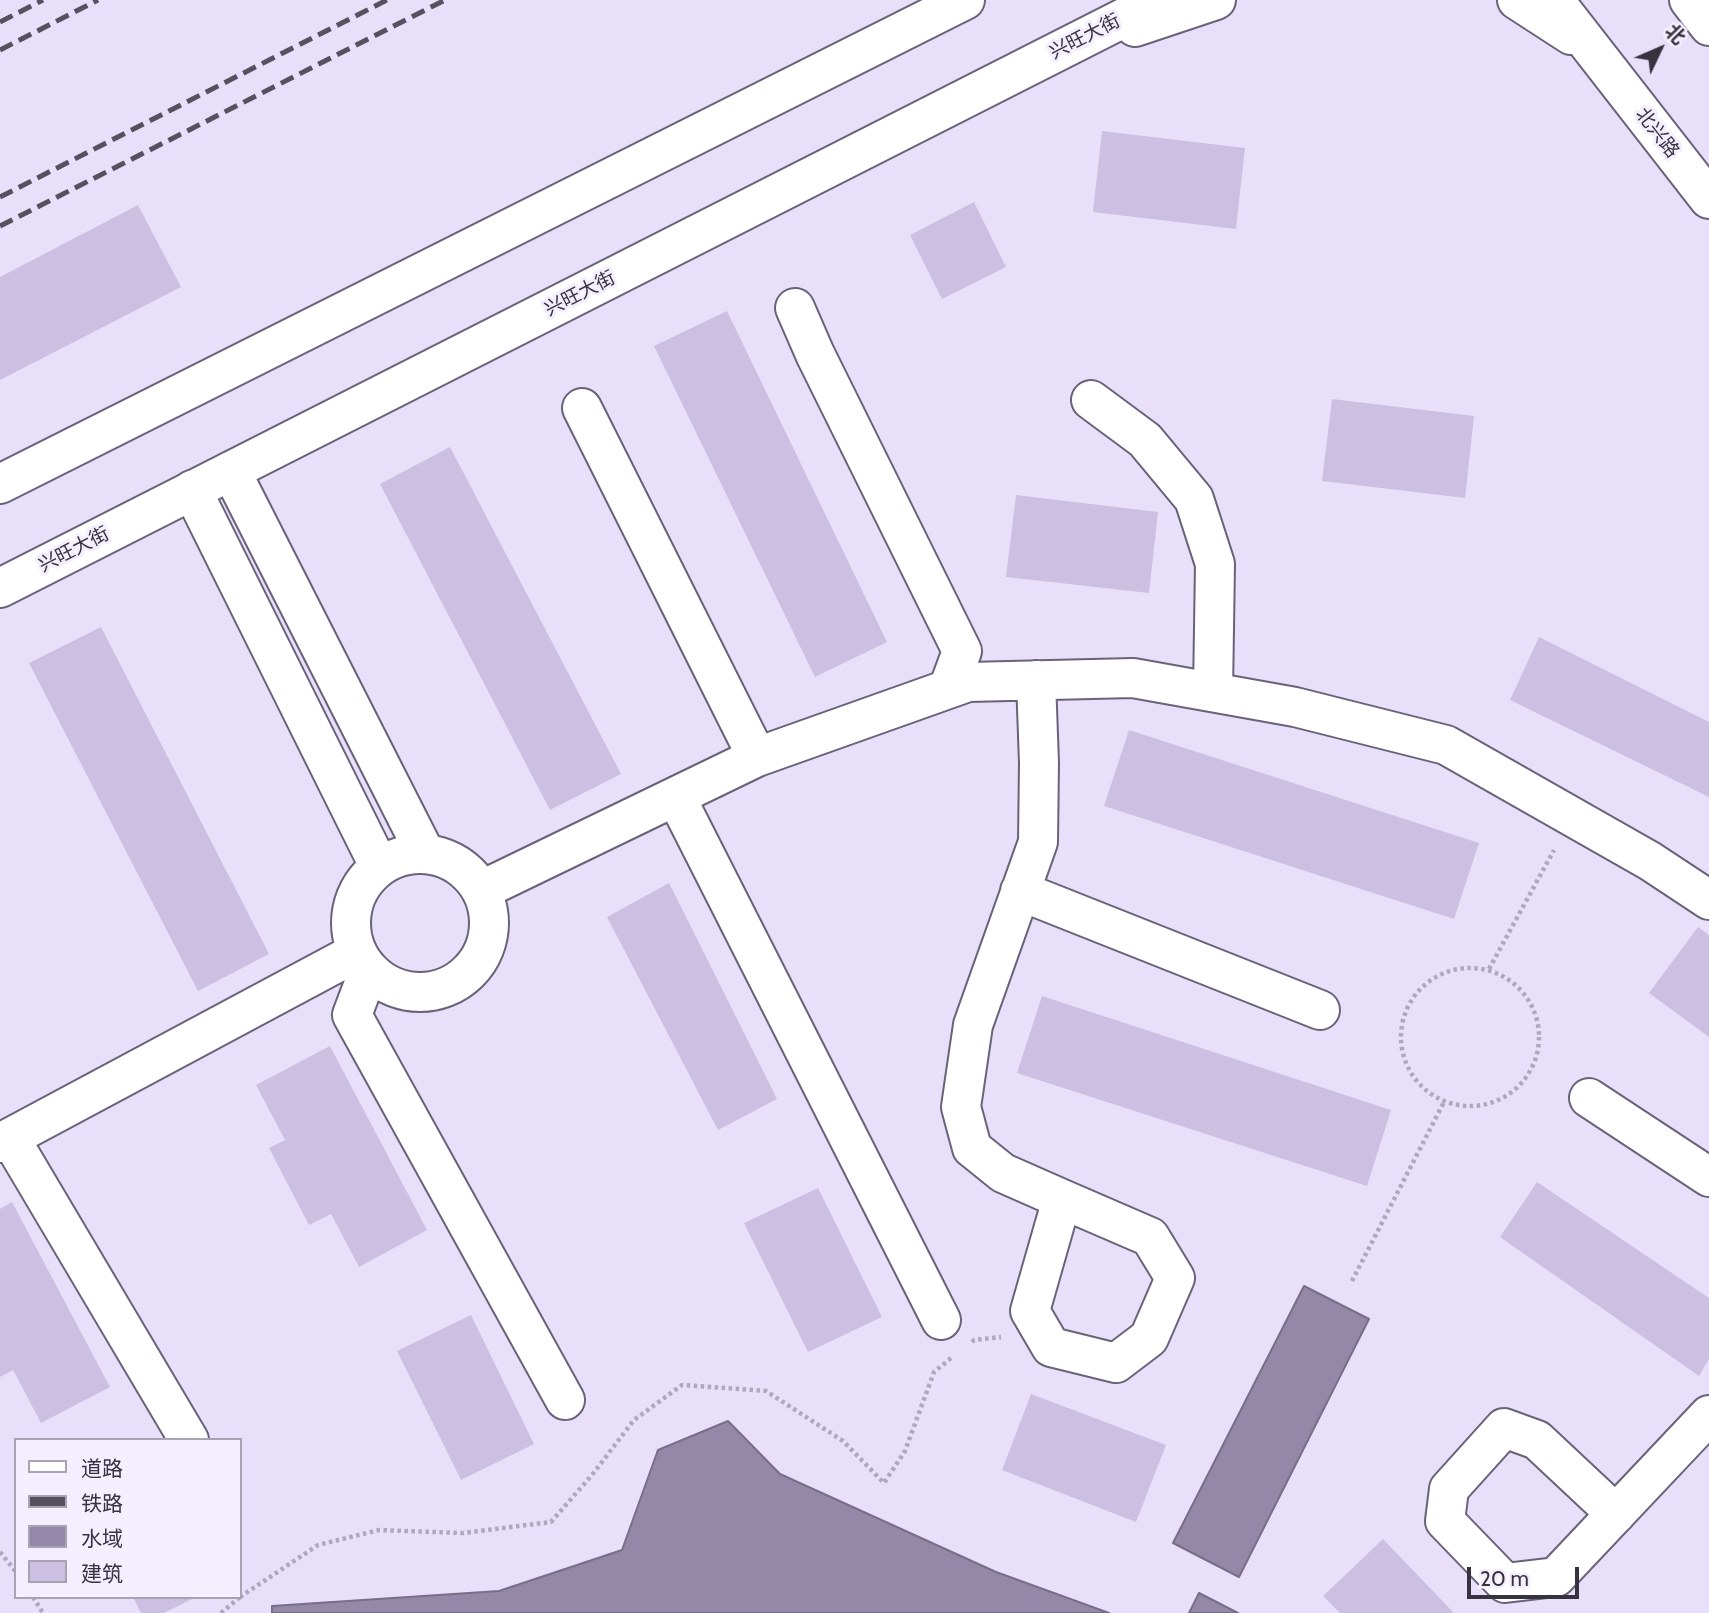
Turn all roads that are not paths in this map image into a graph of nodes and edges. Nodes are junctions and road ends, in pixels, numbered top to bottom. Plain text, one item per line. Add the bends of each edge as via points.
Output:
1 (965, 0) edge
2 (1159, 0) edge
3 (1216, 0) edge
4 (1517, 0) edge
5 (1554, 0) edge
6 (1689, 0) edge
7 (1709, 26) edge
8 (1592, 49) junction
9 (1056, 52) junction
10 (1709, 199) edge
11 (795, 308) dead end
12 (1091, 400) dead end
13 (582, 408) dead end
14 (231, 471) junction
15 (0, 484) edge
16 (192, 491) junction
17 (0, 588) edge
18 (1036, 680) junction
19 (948, 689) junction
20 (1213, 692) junction
21 (758, 757) junction
22 (676, 797) junction
23 (425, 853) junction
24 (379, 866) junction
25 (482, 890) junction
26 (1020, 891) junction
27 (1709, 900) edge
28 (363, 961) junction
29 (1320, 1010) dead end
30 (1589, 1098) dead end
31 (3, 1142) edge
32 (1709, 1177) edge
33 (1062, 1199) junction
34 (952, 1334) road end
35 (565, 1400) dead end
36 (1709, 1415) edge
37 (188, 1438) edge
38 (1616, 1514) dead end

1 - 15 street
2 - 9 street, 兴旺大街
3 - 9 street
4 - 8 street
5 - 8 street, 北兴路
6 - 7 street
8 - 10 street, 北兴路
9 - 14 street, 兴旺大街
11 - 19 street via 962,651
12 - 20 street via 1145,440 1194,499 1215,565
13 - 21 street
14 - 16 street, 兴旺大街
14 - 23 street
16 - 17 street, 兴旺大街
16 - 24 street
18 - 19 street via 968,682
18 - 20 street via 1133,678
18 - 26 street via 1038,842
19 - 21 street
20 - 27 street via 1295,706 1446,746 1650,861
21 - 22 street
22 - 25 street
22 - 34 street
23 - 24 street via 401,855
23 - 25 street via 448,859
24 - 28 street via 363,882 352,905 351,928
25 - 28 street via 489,911 489,933 482,955 469,973 451,985 430,992 407,992 386,984
26 - 29 street
26 - 33 street via 973,1025 961,1107 972,1148 1003,1173
28 - 31 street
28 - 35 street via 352,1015
30 - 32 street
31 - 37 street
33 - 33 street via 1030,1311 1051,1348 1116,1363 1149,1338 1175,1278 1150,1237
36 - 38 street

